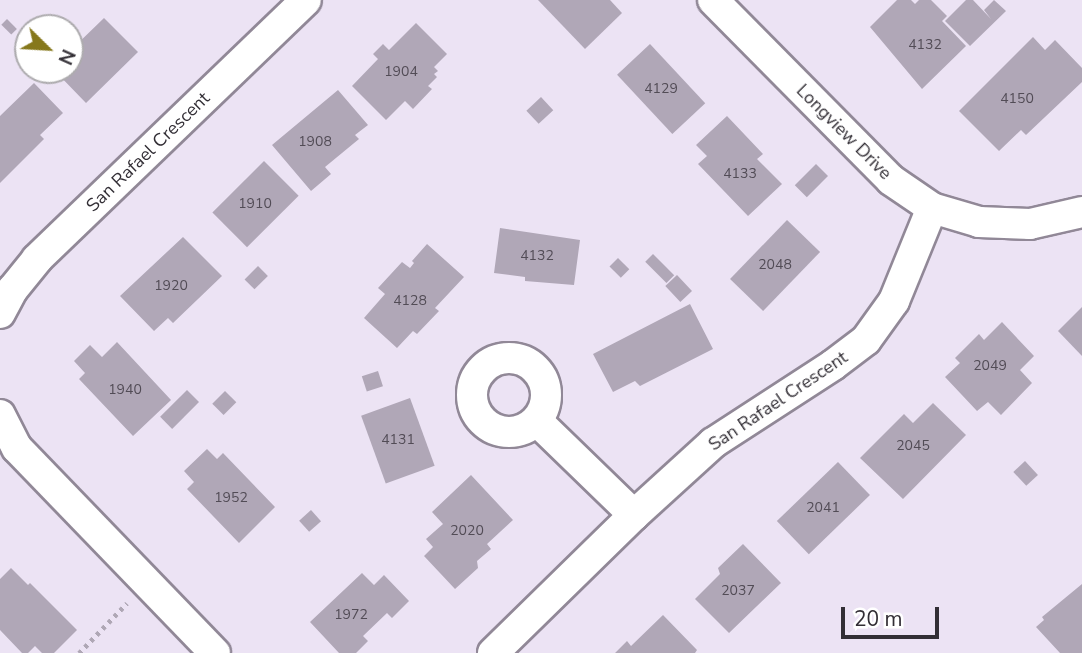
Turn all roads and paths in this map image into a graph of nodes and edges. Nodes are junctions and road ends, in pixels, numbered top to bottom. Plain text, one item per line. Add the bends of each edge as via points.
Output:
1 (306, 0) edge
2 (713, 0) edge
3 (932, 208) junction
4 (1082, 212) edge
5 (0, 313) edge
6 (0, 415) edge
7 (537, 421) dead end
8 (634, 515) junction
9 (147, 583) junction
10 (79, 653) edge
11 (215, 653) edge
12 (493, 653) edge

1 - 5 street, San Rafael Crescent via 37,259
2 - 3 street, Longview Drive via 891,180
3 - 4 street, Longview Drive via 979,222 1030,224
3 - 8 street, San Rafael Crescent via 894,301 866,340 713,443
6 - 9 street via 17,448
7 - 8 street
8 - 12 street, San Rafael Crescent
9 - 10 path
9 - 11 street

